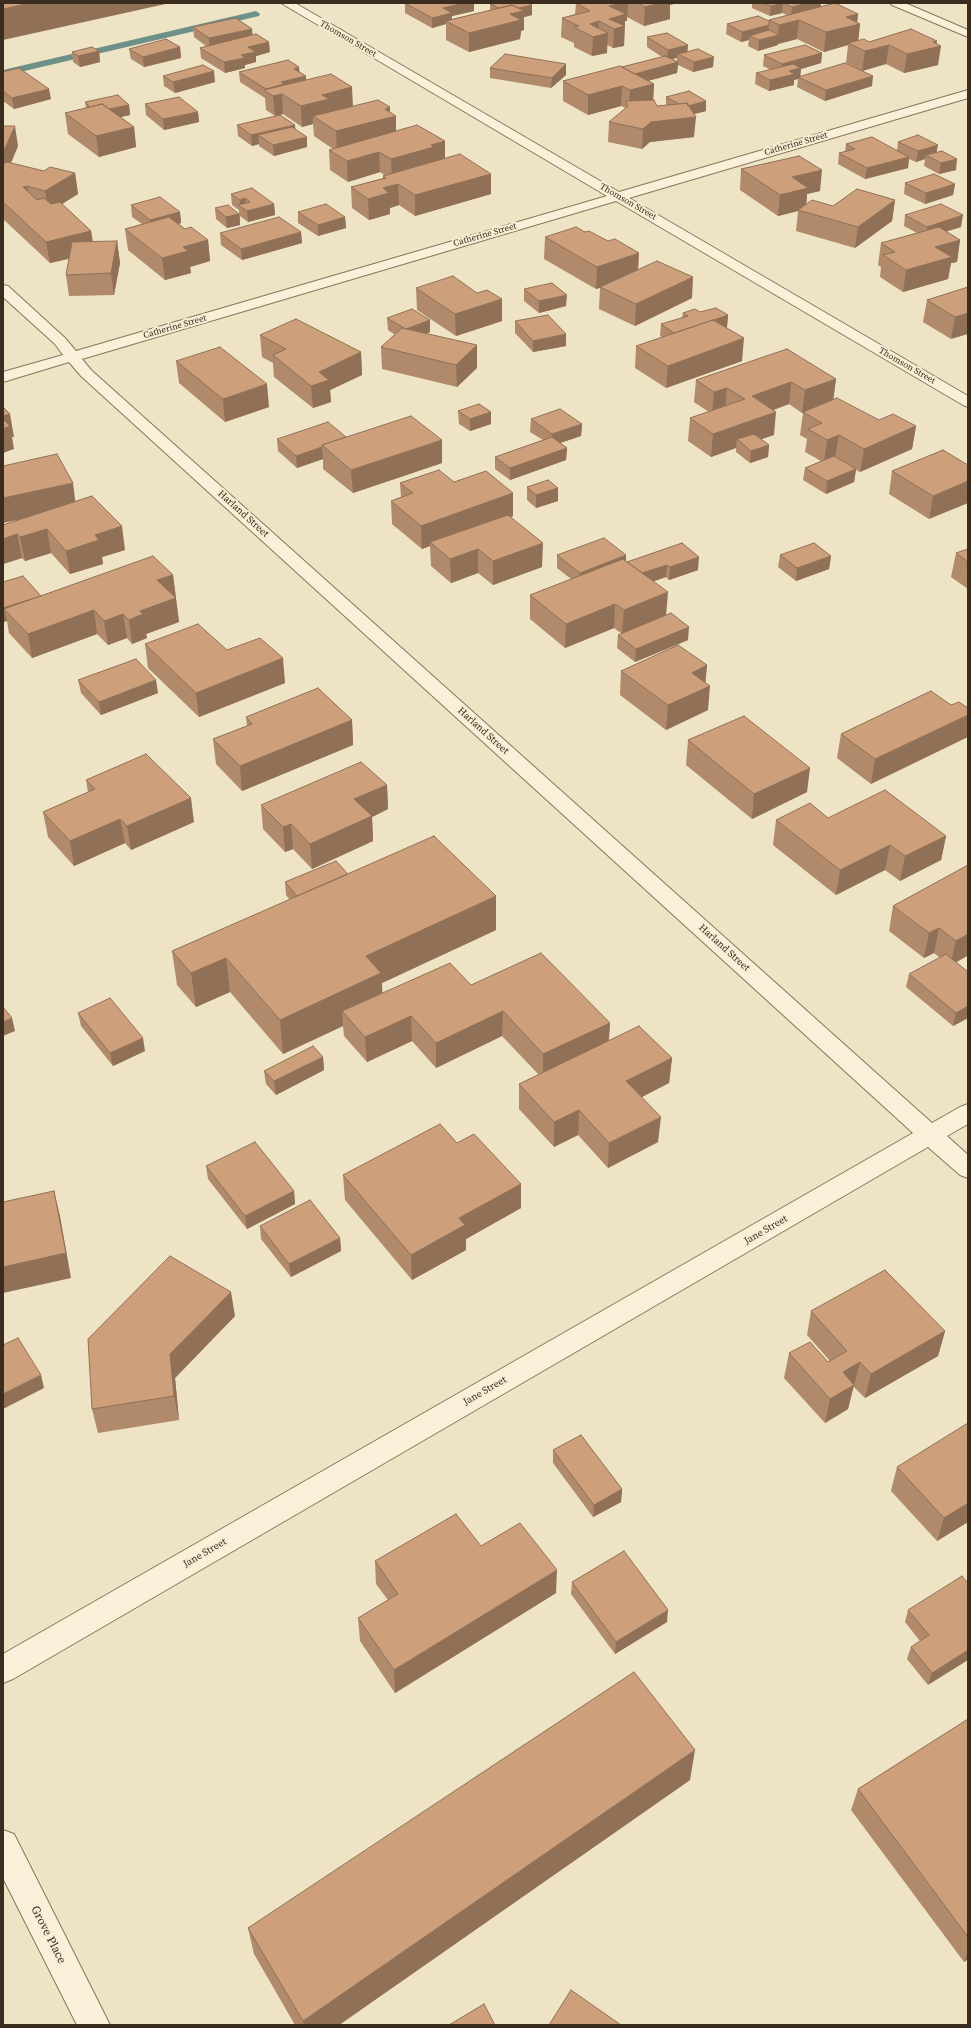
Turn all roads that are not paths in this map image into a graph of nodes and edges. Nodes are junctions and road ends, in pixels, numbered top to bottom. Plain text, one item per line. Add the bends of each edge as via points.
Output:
1 (287, 3) edge
2 (896, 3) edge
3 (968, 34) edge
4 (968, 94) edge
5 (618, 196) junction
6 (3, 289) edge
7 (74, 356) junction
8 (3, 377) edge
9 (968, 402) edge
10 (968, 1113) edge
11 (930, 1135) junction
12 (968, 1169) edge
13 (3, 1669) edge
14 (3, 1845) edge
15 (94, 2025) edge

1 - 5 street, Thomson Street
2 - 3 street
4 - 5 street, Catherine Street
5 - 7 street, Catherine Street
5 - 9 street, Thomson Street
6 - 7 street, Harland Street
7 - 8 street, Catherine Street
7 - 11 street, Harland Street via 86,373
10 - 11 street, Jane Street
11 - 12 street, Harland Street
11 - 13 street, Jane Street
14 - 15 street, Grove Place

